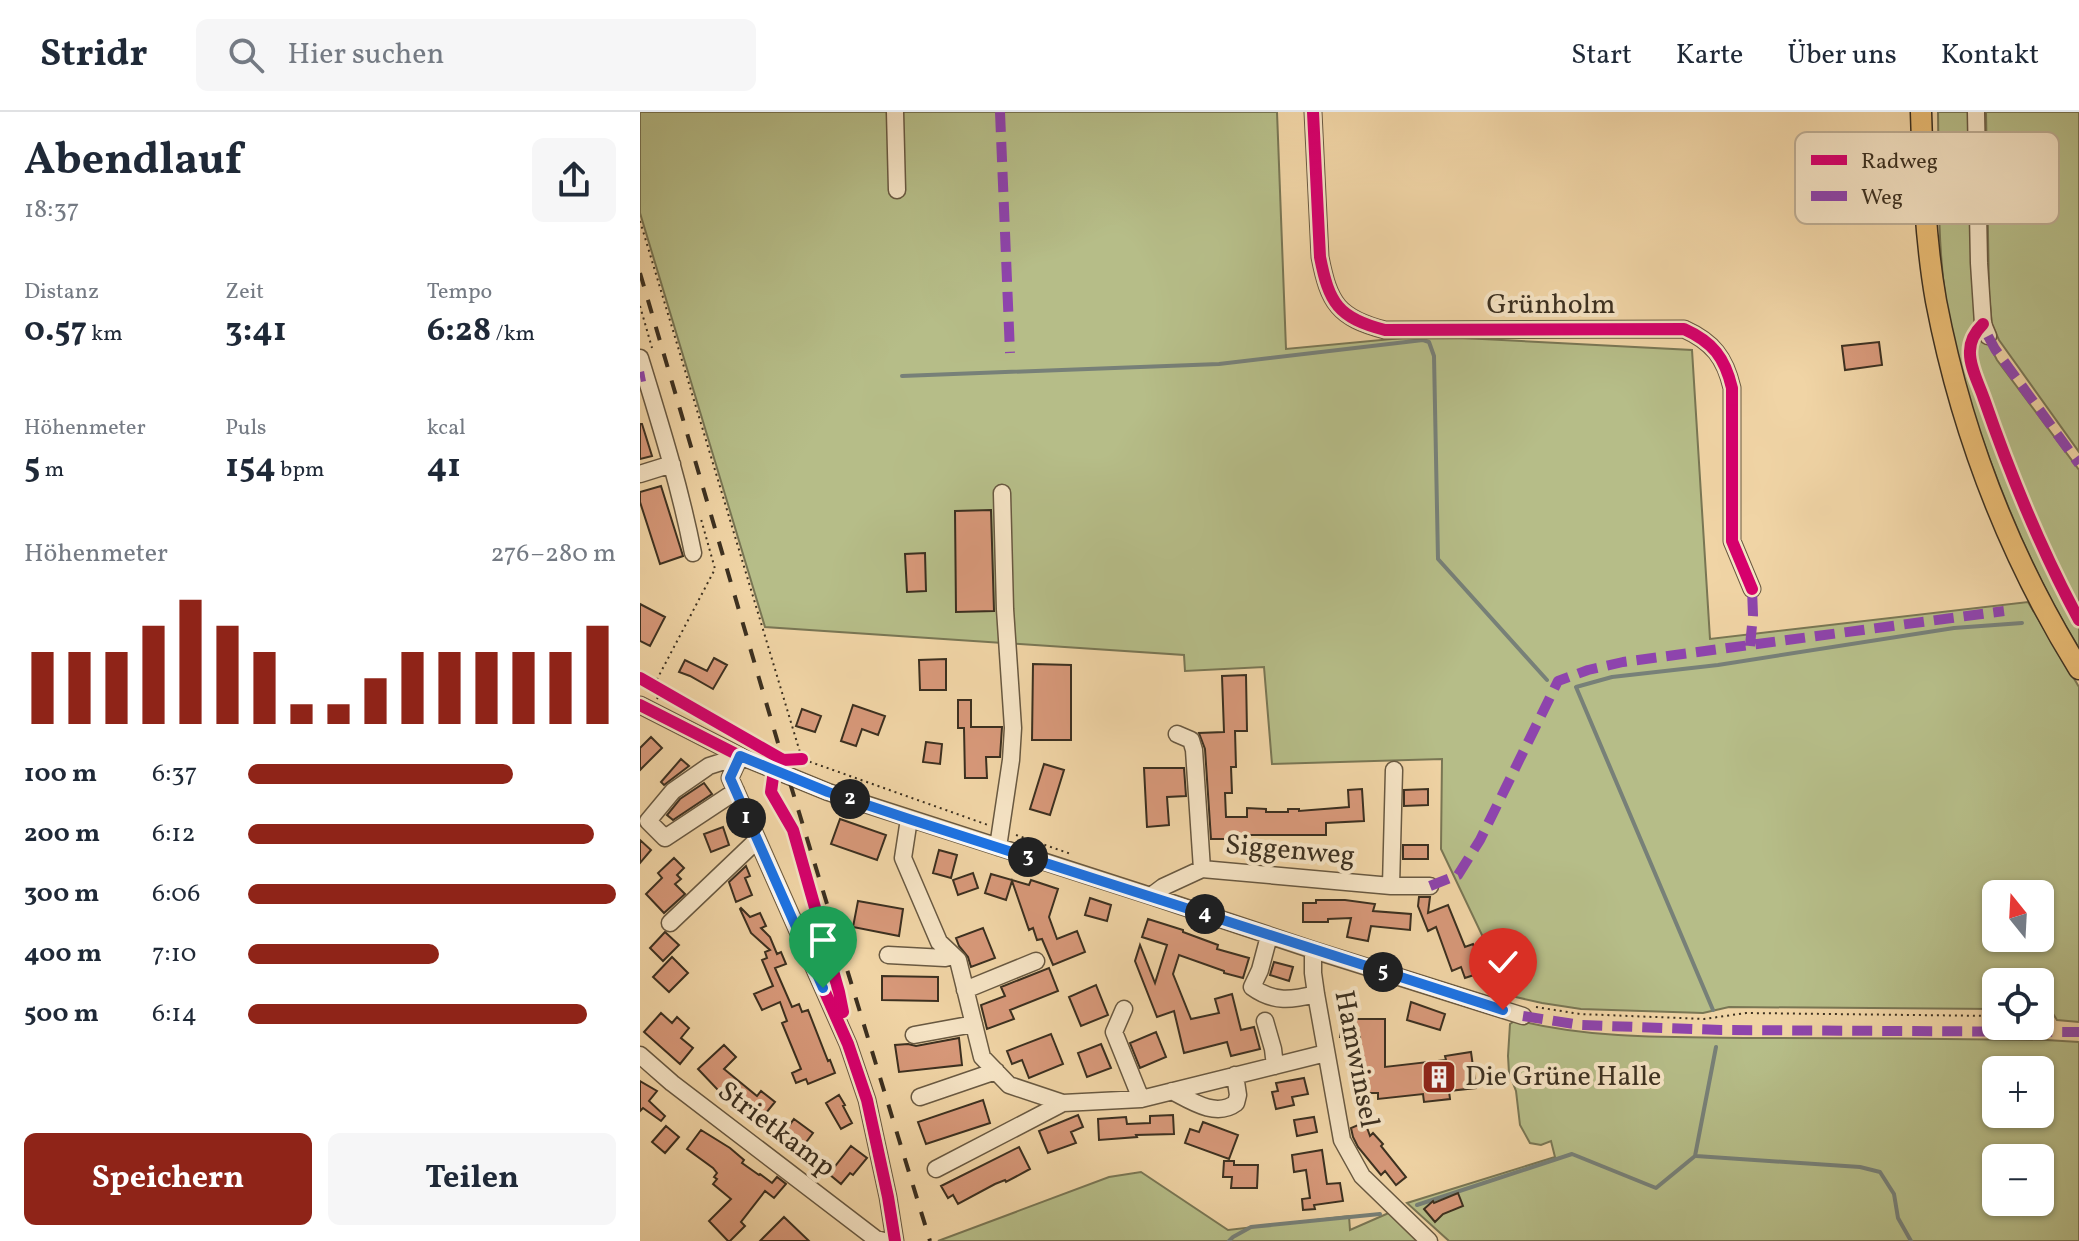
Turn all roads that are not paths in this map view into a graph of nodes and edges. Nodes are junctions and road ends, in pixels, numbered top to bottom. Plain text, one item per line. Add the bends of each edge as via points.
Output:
1 (895, 112) edge
2 (1313, 112) edge
3 (1921, 112) edge
4 (1976, 112) edge
5 (1922, 132) edge
6 (1976, 132) edge
7 (897, 190) dead end
8 (1927, 224) edge
9 (1978, 224) edge
10 (1988, 336) dead end
11 (640, 358) edge
12 (672, 464) junction
13 (640, 474) edge
14 (1002, 493) dead end
15 (693, 553) dead end
16 (1752, 589) dead end
17 (2079, 669) edge
18 (640, 705) edge
19 (1177, 734) dead end
20 (740, 756) junction
21 (1394, 770) dead end
22 (736, 791) junction
23 (909, 819) junction
24 (756, 841) junction
25 (998, 847) junction
26 (1202, 869) junction
27 (1391, 886) junction
28 (1430, 886) dead end
29 (1151, 896) junction
30 (670, 923) dead end
31 (1269, 936) junction
32 (1313, 950) junction
33 (888, 955) dead end
34 (953, 956) junction
35 (1036, 961) dead end
36 (965, 990) junction
37 (1316, 994) junction
38 (1124, 1009) dead end
39 (1523, 1016) dead end
40 (1265, 1021) dead end
41 (974, 1024) junction
42 (914, 1035) dead end
43 (1326, 1053) junction
44 (640, 1055) edge
45 (1275, 1066) junction
46 (996, 1071) junction
47 (1235, 1075) junction
48 (1172, 1091) junction
49 (920, 1097) dead end
50 (1141, 1099) junction
51 (1063, 1103) junction
52 (936, 1169) dead end
53 (884, 1241) edge
54 (895, 1241) edge
55 (1429, 1241) edge

1 - 7 street
2 - 16 street, Grünholm via 1320,257 1331,295 1347,316 1385,330 1684,329 1717,351 1732,388 1732,541
3 - 5 main road
4 - 6 street
8 - 17 main road via 1936,299 1968,427 2019,559
9 - 10 street
11 - 12 street
12 - 13 street
12 - 15 street
14 - 25 street via 1013,728
18 - 20 street
19 - 26 street via 1191,740 1194,750
20 - 22 street via 730,778
20 - 22 street via 709,766 673,791 648,821 665,838
20 - 23 street
21 - 27 street
22 - 24 street
23 - 25 street
23 - 34 street via 903,858 939,942
24 - 30 street
24 - 54 street via 848,1044 870,1113
25 - 29 street
26 - 27 street, Siggenweg
26 - 29 street, Siggenweg
27 - 28 street, Siggenweg
29 - 31 street
31 - 32 street
31 - 37 street via 1252,987 1280,999
32 - 37 street, Hamwinsel
32 - 39 street
33 - 34 street
34 - 36 street
35 - 36 street
36 - 41 street
37 - 43 street, Hamwinsel
38 - 50 street via 1114,1032
40 - 45 street
41 - 42 street
41 - 46 street via 982,1057
43 - 45 street
43 - 55 street, Hamwinsel via 1342,1140 1362,1176
44 - 53 street, Strietkamp
45 - 47 street
46 - 49 street
46 - 51 street via 1009,1085
47 - 48 street
47 - 48 street via 1238,1095 1227,1109 1196,1104
48 - 50 street
50 - 51 street
51 - 52 street

